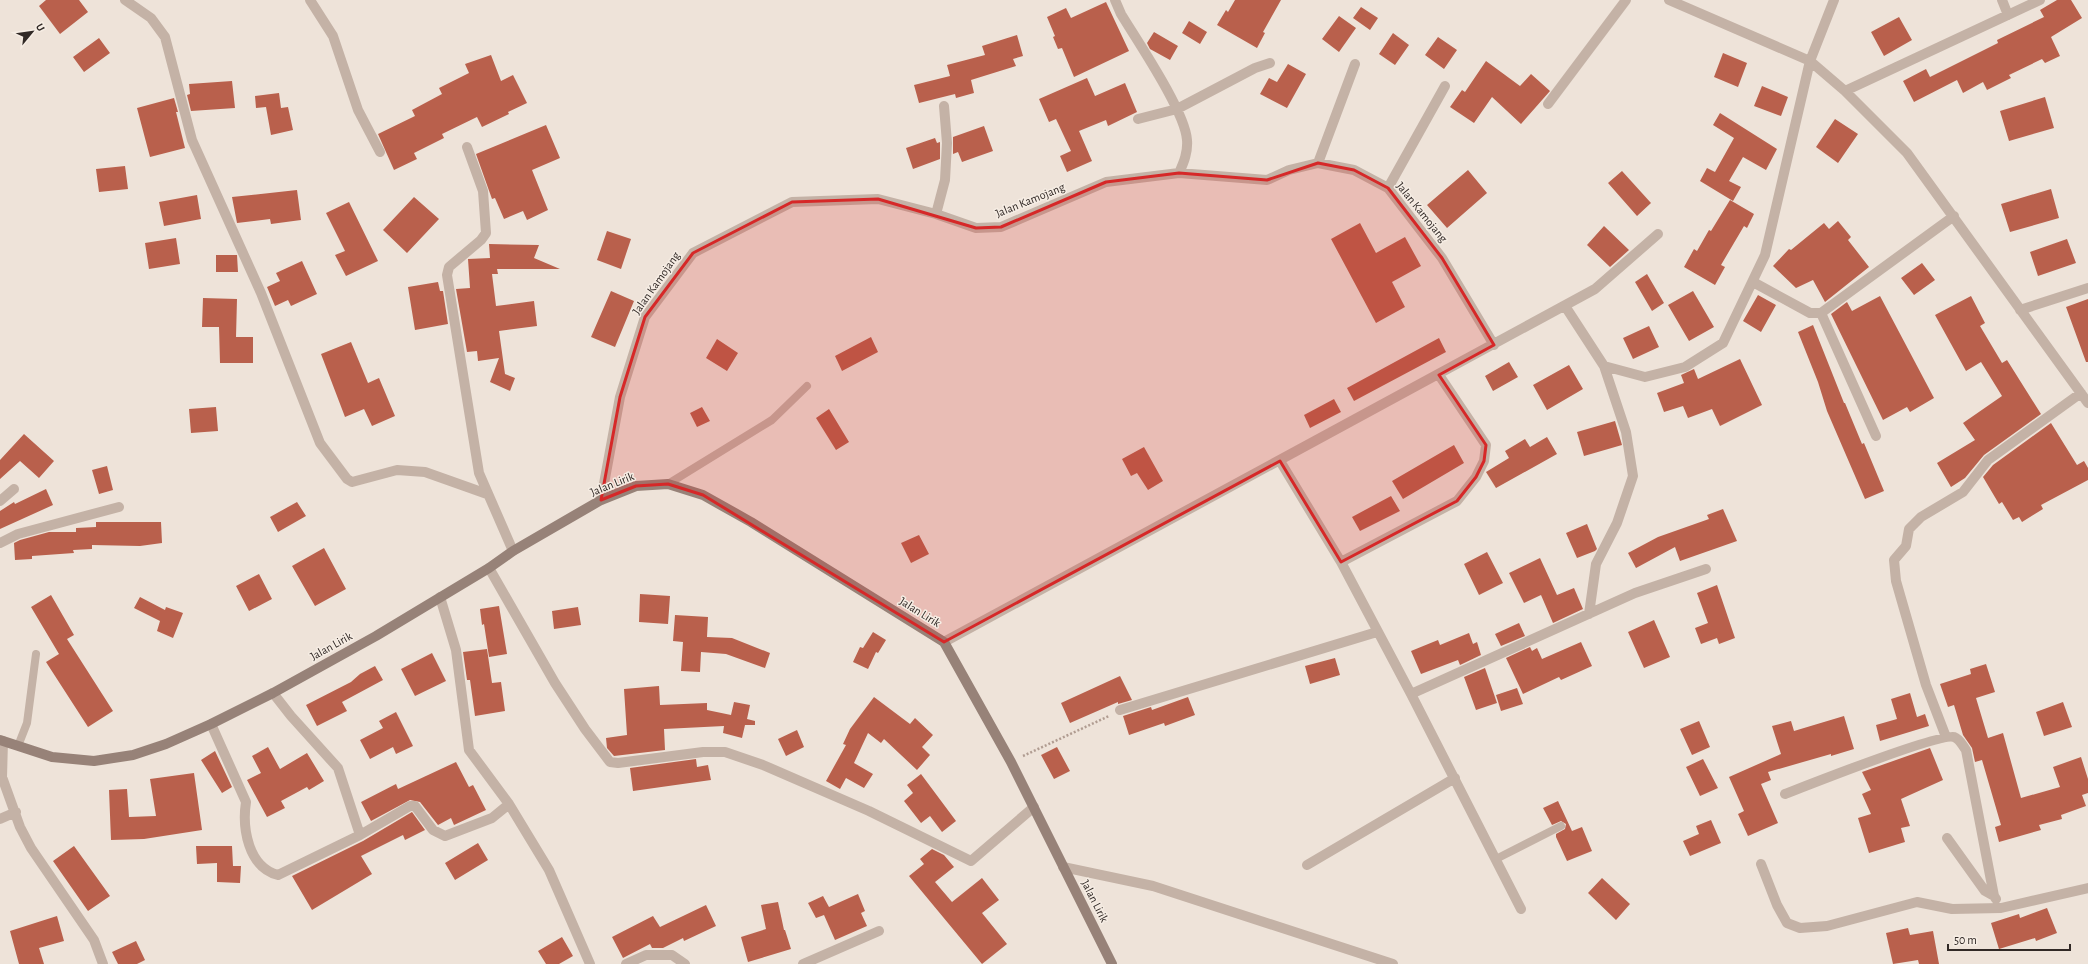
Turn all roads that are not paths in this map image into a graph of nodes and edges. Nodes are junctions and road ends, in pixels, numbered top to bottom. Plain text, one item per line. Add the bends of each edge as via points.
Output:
1 (125, 0) edge
2 (310, 0) edge
3 (1115, 0) edge
4 (1626, 0) edge
5 (1669, 0) edge
6 (1834, 0) edge
7 (2002, 0) edge
8 (2040, 0) edge
9 (2008, 15) junction
10 (1810, 61) junction
11 (1270, 63) dead end
12 (1355, 64) dead end
13 (1445, 86) dead end
14 (1845, 91) junction
15 (1548, 104) dead end
16 (944, 106) dead end
17 (1177, 109) junction
18 (1138, 119) dead end
19 (466, 146) dead end
20 (380, 152) dead end
21 (1318, 163) junction
22 (1179, 173) junction
23 (1388, 188) junction
24 (936, 214) junction
25 (1954, 216) junction
26 (1658, 234) dead end
27 (1753, 282) junction
28 (2088, 288) edge
29 (1565, 306) junction
30 (2020, 310) junction
31 (1821, 313) junction
32 (1494, 345) junction
33 (1604, 366) junction
34 (1439, 375) junction
35 (807, 386) dead end
36 (2081, 394) junction
37 (2088, 403) edge
38 (1876, 436) dead end
39 (1280, 461) junction
40 (668, 484) junction
41 (14, 489) dead end
42 (487, 494) junction
43 (601, 500) junction
44 (0, 501) edge
45 (120, 507) dead end
46 (0, 543) edge
47 (513, 550) junction
48 (1341, 562) junction
49 (489, 568) junction
50 (1706, 569) dead end
51 (440, 598) junction
52 (1589, 614) junction
53 (1377, 632) junction
54 (944, 642) junction
55 (36, 654) dead end
56 (273, 693) junction
57 (1411, 694) junction
58 (1120, 710) road end
59 (210, 724) junction
60 (1946, 737) junction
61 (1, 741) edge
62 (18, 746) junction
63 (1455, 778) junction
64 (1785, 794) dead end
65 (509, 804) junction
66 (1034, 808) junction
67 (16, 812) junction
68 (0, 819) edge
69 (1561, 826) dead end
70 (360, 835) junction
71 (1947, 838) dead end
72 (1496, 859) junction
73 (1762, 864) dead end
74 (1307, 865) dead end
75 (1064, 867) junction
76 (2088, 888) edge
77 (1994, 896) junction
78 (2001, 908) junction
79 (1521, 909) dead end
80 (879, 931) dead end
81 (103, 964) edge
82 (590, 964) edge
83 (626, 964) edge
84 (685, 964) edge
85 (802, 964) edge
86 (1112, 964) edge
87 (1393, 964) edge

1 - 42 street via 151,18 165,38 192,140 261,293 320,443 352,482 385,472 425,472
2 - 20 street via 333,36 358,110
3 - 17 street
4 - 15 street
5 - 10 street
6 - 10 street
7 - 9 street
8 - 9 street
9 - 14 street
10 - 14 street
10 - 27 street via 1765,255
11 - 17 street via 1255,68
12 - 21 street
13 - 23 street
14 - 25 street via 1907,153
16 - 24 street via 947,143 945,180
17 - 18 street
17 - 22 street via 1188,140 1186,157
19 - 42 street via 482,191 486,233 449,267 447,275 479,473
21 - 22 street, Jalan Kamojang via 1289,170 1267,180
21 - 23 street, Jalan Kamojang via 1354,170
22 - 24 street, Jalan Kamojang via 1106,182 1001,227 976,228
23 - 32 street, Jalan Kamojang via 1442,258
24 - 43 street, Jalan Kamojang via 878,199 792,202 693,252 645,317 620,397
25 - 30 street
25 - 31 street
26 - 29 street via 1595,289
27 - 31 street via 1810,313
27 - 33 street via 1722,343 1685,367 1645,377
28 - 30 street
29 - 32 street
29 - 33 street
30 - 36 street
31 - 38 street
32 - 34 street
33 - 52 street via 1626,432 1632,476 1617,523 1596,564
34 - 39 street
34 - 48 street via 1486,445 1484,461 1457,501
35 - 40 lane via 772,420
36 - 37 street
36 - 60 street via 1988,460 1963,492 1921,517 1909,529 1906,546 1894,560 1896,580 1926,684
39 - 48 street
39 - 54 street
40 - 43 main road, Jalan Lirik via 636,486
40 - 54 main road, Jalan Lirik via 703,495 751,522
41 - 44 street
42 - 47 street
43 - 47 main road, Jalan Lirik
45 - 46 street via 18,534
47 - 49 main road, Jalan Lirik
48 - 53 street
49 - 51 main road, Jalan Lirik
49 - 66 street via 555,683 610,762 725,752 763,765 868,811 971,861
50 - 52 street via 1642,591
51 - 56 main road, Jalan Lirik
51 - 65 street via 456,650 469,750
52 - 57 street
53 - 57 street
53 - 58 street
54 - 66 main road, Jalan Lirik
55 - 62 lane via 27,723
56 - 59 main road, Jalan Lirik
56 - 70 street via 338,768
57 - 63 street
59 - 62 main road, Jalan Lirik via 166,744 133,755 94,761 52,757
59 - 70 street via 246,802 246,837 252,852 268,872 278,875
60 - 64 street
60 - 77 street via 1954,737 1966,750
61 - 62 main road, Jalan Lirik
61 - 67 street via 2,777
63 - 72 street
63 - 74 street
65 - 70 street via 492,818 445,836 433,830 415,806 410,806
65 - 82 street via 549,870
66 - 75 main road, Jalan Lirik
67 - 68 street
67 - 81 street via 20,827 31,848 94,940
69 - 72 lane
71 - 77 street via 1985,891
72 - 79 street
73 - 78 street via 1777,905 1787,923 1800,928 1827,926 1917,902 1952,909
75 - 86 main road, Jalan Lirik
75 - 87 street via 1153,886
76 - 78 street
77 - 78 street
80 - 85 street
83 - 84 street via 646,955 672,955

